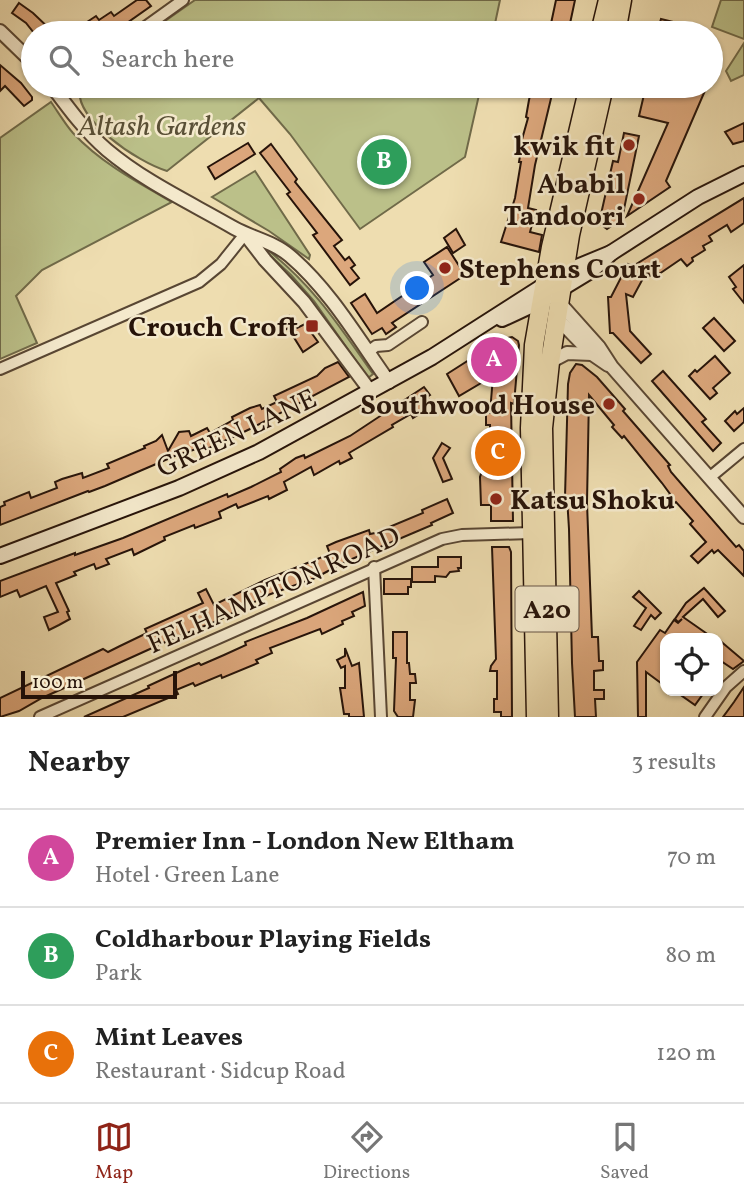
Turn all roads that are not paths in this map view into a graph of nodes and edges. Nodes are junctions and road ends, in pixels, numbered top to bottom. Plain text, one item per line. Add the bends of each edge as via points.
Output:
1 (183, 0) edge
2 (608, 0) edge
3 (622, 0) edge
4 (154, 21) edge
5 (603, 21) edge
6 (618, 21) edge
7 (0, 31) edge
8 (21, 51) edge
9 (63, 98) edge
10 (587, 98) edge
11 (601, 98) edge
12 (744, 174) edge
13 (245, 234) junction
14 (555, 294) junction
15 (422, 321) dead end
16 (368, 352) junction
17 (592, 354) junction
18 (550, 362) junction
19 (612, 367) junction
20 (0, 369) edge
21 (389, 382) junction
22 (370, 392) junction
23 (744, 449) edge
24 (709, 478) junction
25 (744, 517) edge
26 (523, 533) junction
27 (0, 556) edge
28 (374, 567) junction
29 (744, 671) edge
30 (723, 679) edge
31 (729, 683) junction
32 (40, 717) edge
33 (380, 717) edge
34 (536, 717) edge
35 (550, 717) edge
36 (705, 717) edge

1 - 4 street
2 - 5 highway
3 - 6 highway
7 - 8 street
9 - 13 street via 81,125 108,151 147,179
10 - 14 highway, A20
11 - 14 highway, A20
12 - 14 main road, GREEN LANE via 698,197
13 - 16 street via 290,256
13 - 20 street via 199,282
13 - 22 street via 304,302
14 - 17 street
14 - 18 highway, A20
14 - 19 street
14 - 21 main road, GREEN LANE via 481,327
14 - 26 highway, A20 via 534,345
15 - 16 street via 388,345
16 - 21 street
17 - 18 street via 567,353
17 - 19 street
18 - 35 highway, A20 via 543,428
19 - 24 street
21 - 22 main road, GREEN LANE
22 - 27 main road, GREEN LANE via 237,463
23 - 24 street
24 - 25 street
26 - 28 street, FELHAMPTON ROAD via 442,539
26 - 34 highway, A20
28 - 32 street, FELHAMPTON ROAD
28 - 33 street
29 - 31 street
30 - 31 street
31 - 36 street

